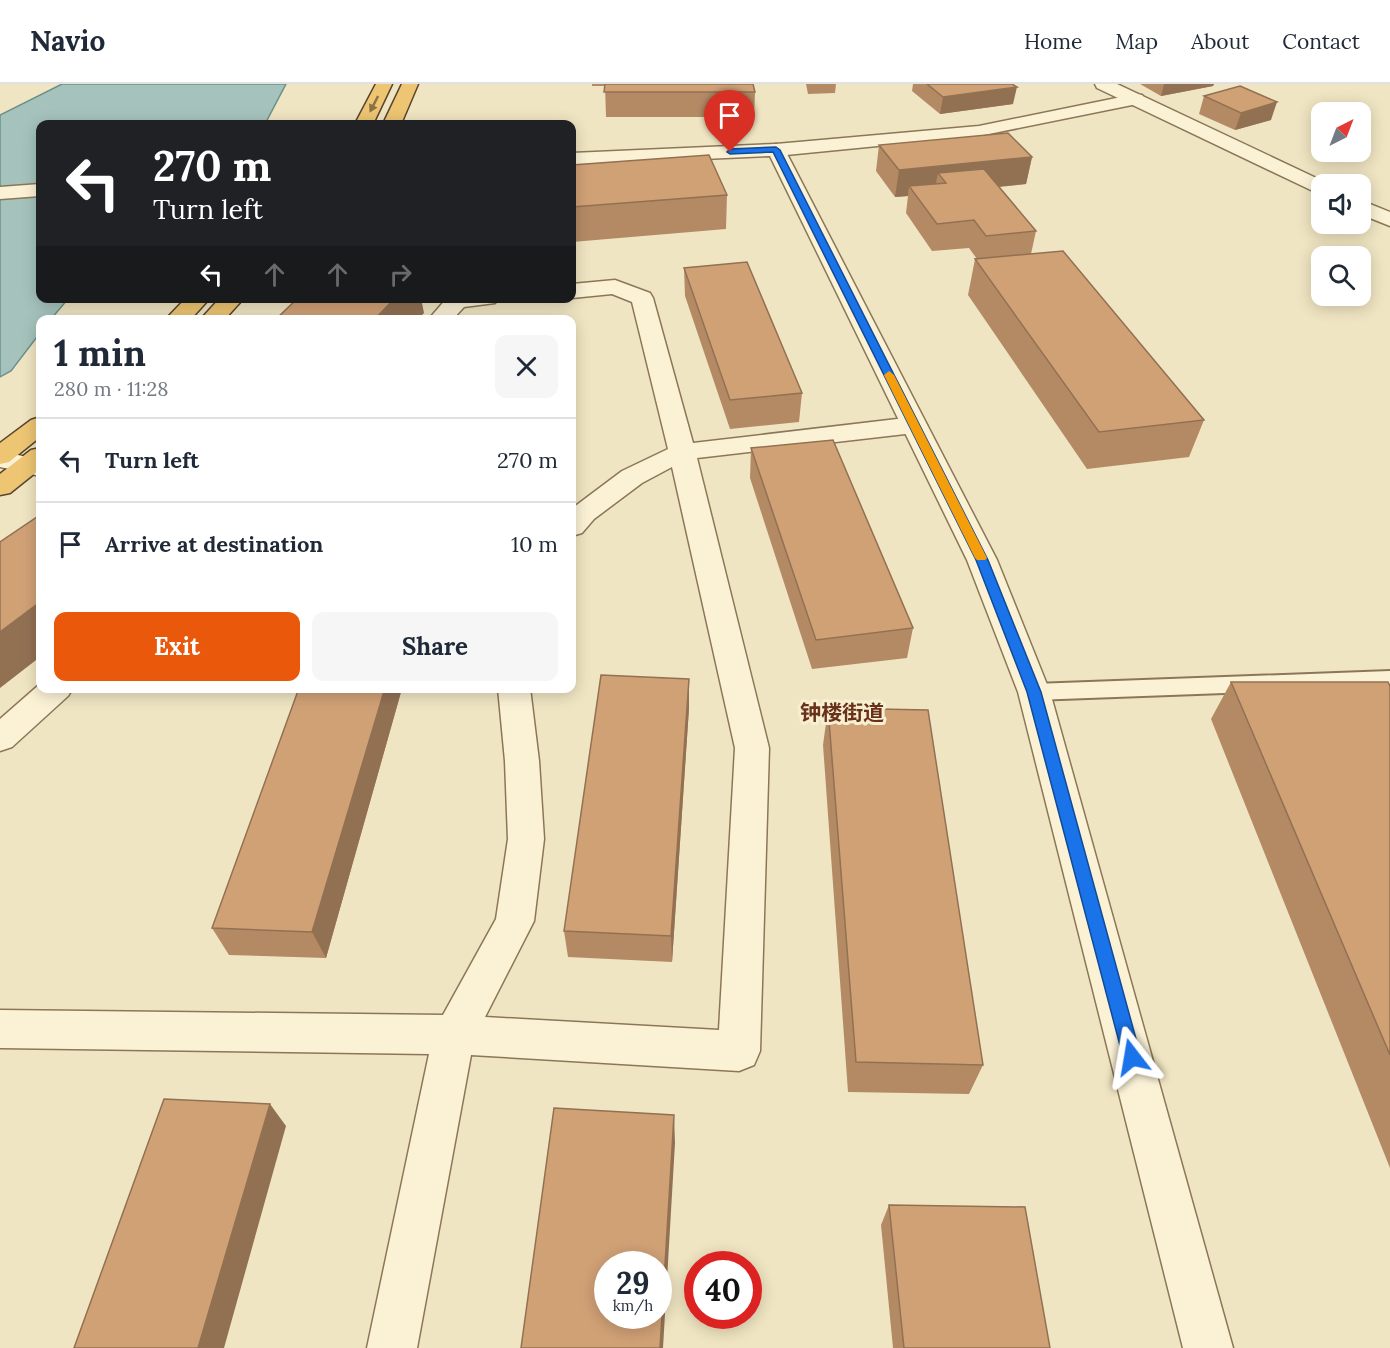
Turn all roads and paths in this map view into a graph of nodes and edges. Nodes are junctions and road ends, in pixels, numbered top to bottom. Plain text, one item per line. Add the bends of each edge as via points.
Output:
1 (384, 84) edge
2 (410, 84) edge
3 (1103, 84) edge
4 (1136, 99) junction
5 (366, 120) edge
6 (394, 120) edge
7 (776, 150) junction
8 (576, 159) edge
9 (1311, 183) edge
10 (36, 190) edge
11 (0, 193) edge
12 (1371, 211) edge
13 (1390, 220) edge
14 (576, 291) edge
15 (194, 303) edge
16 (228, 303) edge
17 (455, 303) edge
18 (181, 315) edge
19 (216, 315) edge
20 (444, 315) edge
21 (914, 425) junction
22 (36, 428) edge
23 (682, 452) junction
24 (0, 458) edge
25 (36, 463) edge
26 (36, 464) edge
27 (0, 488) edge
28 (576, 522) edge
29 (1390, 679) edge
30 (1034, 692) junction
31 (51, 693) edge
32 (515, 693) edge
33 (0, 738) edge
34 (0, 1029) edge
35 (454, 1035) junction
36 (392, 1348) edge
37 (1208, 1348) edge

1 -> 5 highway
2 - 6 highway
3 - 4 street
4 - 7 street via 979,131
4 - 9 street
7 - 8 street
7 - 21 street
10 - 11 street
12 - 13 street
14 - 23 street via 615,286 642,298
15 - 18 highway
16 - 19 highway
17 - 20 street
21 - 23 street
21 - 30 street via 982,560
22 - 24 highway
23 - 28 street via 633,477
23 - 35 street via 752,748 739,1052
24 - 25 street
26 - 27 highway
29 - 30 lane
30 - 37 street
31 - 33 street
32 - 35 street via 526,839 515,921
34 - 35 street
35 - 36 street

